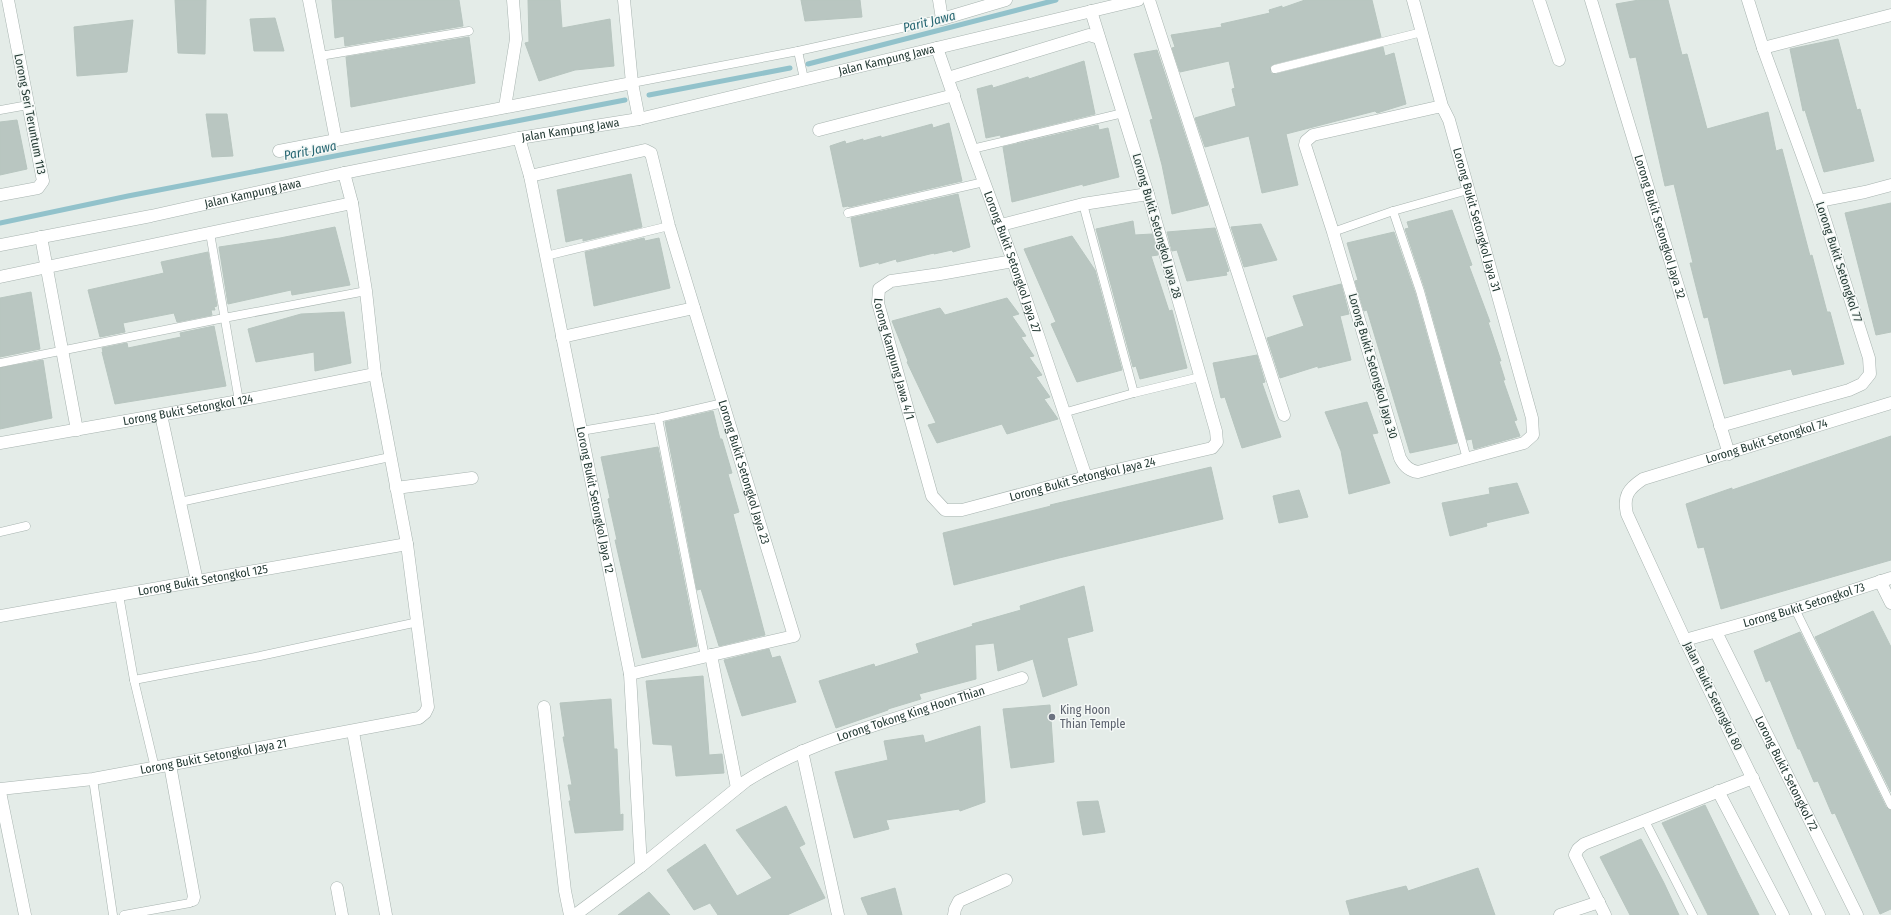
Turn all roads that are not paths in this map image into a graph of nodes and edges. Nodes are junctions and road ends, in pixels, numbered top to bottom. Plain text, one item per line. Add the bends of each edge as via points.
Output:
1 (309, 0) edge
2 (513, 0) edge
3 (624, 0) edge
4 (938, 0) edge
5 (1006, 0) edge
6 (1138, 0) edge
7 (1149, 0) edge
8 (1413, 0) edge
9 (1539, 0) edge
10 (1591, 0) edge
11 (1748, 0) edge
12 (12, 1) edge
13 (1091, 11) junction
14 (1891, 15) edge
15 (6, 16) edge
16 (942, 19) junction
17 (469, 31) dead end
18 (1422, 32) junction
19 (1099, 38) junction
20 (937, 48) junction
21 (1763, 48) junction
22 (798, 51) junction
23 (320, 56) junction
24 (1559, 60) dead end
25 (1275, 69) dead end
26 (948, 78) junction
27 (804, 79) junction
28 (632, 83) junction
29 (954, 95) junction
30 (28, 105) junction
31 (1442, 106) junction
32 (505, 107) junction
33 (0, 110) edge
34 (1123, 113) junction
35 (639, 119) junction
36 (819, 130) dead end
37 (519, 138) junction
38 (336, 140) junction
39 (972, 149) junction
40 (279, 151) dead end
41 (344, 173) junction
42 (530, 176) junction
43 (984, 182) junction
44 (1891, 185) edge
45 (1468, 190) junction
46 (1148, 194) junction
47 (0, 195) edge
48 (1819, 201) junction
49 (352, 203) junction
50 (1083, 204) junction
51 (1393, 211) junction
52 (848, 213) dead end
53 (1001, 225) junction
54 (669, 226) junction
55 (1333, 232) junction
56 (210, 233) junction
57 (41, 237) junction
58 (0, 245) edge
59 (546, 256) junction
60 (1013, 261) junction
61 (47, 267) junction
62 (0, 277) edge
63 (366, 291) junction
64 (694, 308) junction
65 (224, 318) junction
66 (562, 337) junction
67 (62, 350) junction
68 (0, 363) edge
69 (375, 374) junction
70 (1200, 377) junction
71 (1134, 393) junction
72 (239, 401) junction
73 (723, 403) junction
74 (1891, 403) edge
75 (1063, 413) junction
76 (161, 415) junction
77 (1284, 415) dead end
78 (658, 418) junction
79 (1720, 426) junction
80 (77, 430) junction
81 (581, 431) junction
82 (1530, 440) joint
83 (1217, 442) joint
84 (0, 443) edge
85 (1729, 454) junction
86 (390, 457) junction
87 (1467, 459) junction
88 (1086, 477) junction
89 (472, 478) dead end
90 (1643, 479) joint
91 (396, 488) junction
92 (180, 502) junction
93 (945, 510) joint
94 (26, 526) dead end
95 (0, 532) edge
96 (407, 544) junction
97 (1886, 579) edge
98 (197, 581) junction
99 (119, 595) junction
100 (1891, 604) edge
101 (1795, 609) junction
102 (0, 616) edge
103 (418, 622) junction
104 (1716, 632) junction
105 (1685, 640) junction
106 (708, 656) junction
107 (630, 674) junction
108 (1022, 678) dead end
109 (134, 680) junction
110 (544, 707) dead end
111 (353, 732) junction
112 (802, 751) junction
113 (170, 765) junction
114 (155, 768) junction
115 (1754, 778) junction
116 (93, 779) junction
117 (737, 788) junction
118 (0, 789) edge
119 (1718, 791) junction
120 (0, 792) edge
121 (1891, 805) edge
122 (1644, 819) junction
123 (641, 866) junction
124 (1006, 880) dead end
125 (337, 888) dead end
126 (193, 900) joint
127 (1599, 902) junction
128 (25, 915) edge
129 (113, 915) edge
130 (124, 915) edge
131 (342, 915) edge
132 (386, 915) edge
133 (570, 915) edge
134 (575, 915) edge
135 (838, 915) edge
136 (954, 915) edge
137 (1560, 915) edge
138 (1605, 915) edge
139 (1693, 915) edge
140 (1783, 915) edge
141 (1819, 915) edge
142 (1857, 915) edge

1 - 23 street
2 - 32 street via 516,39
3 - 28 street
4 - 16 street
5 - 16 street
6 - 13 street, Jalan Kampung Jawa
7 - 77 street
8 - 18 street, Lorong Bukit Setongkol Jaya 31
9 - 24 street
10 - 79 street, Lorong Bukit Setongkol Jaya 32
11 - 21 street, Lorong Bukit Setongkol 77
12 - 15 street, Lorong Seri Teruntum 113
13 - 19 street, Lorong Bukit Setongkol Jaya 28
13 - 20 street, Jalan Kampung Jawa
14 - 21 street
15 - 30 street, Lorong Seri Teruntum 113
16 - 22 lane
17 - 23 lane
18 - 25 lane
18 - 31 street, Lorong Bukit Setongkol Jaya 31
19 - 26 street via 1088,35
19 - 34 street, Lorong Bukit Setongkol Jaya 28
20 - 26 street, Lorong Bukit Setongkol Jaya 27
20 - 27 street, Jalan Kampung Jawa
21 - 48 street, Lorong Bukit Setongkol 77
22 - 27 lane
22 - 28 lane
23 - 38 street
26 - 29 street, Lorong Bukit Setongkol Jaya 27
27 - 35 street, Jalan Kampung Jawa
28 - 32 street
28 - 35 street
29 - 36 street
29 - 39 street, Lorong Bukit Setongkol Jaya 27
30 - 33 lane
30 - 47 street, Lorong Seri Teruntum 113 via 43,181 38,188
31 - 45 street, Lorong Bukit Setongkol Jaya 31 via 1449,120
31 - 55 street, Lorong Bukit Setongkol Jaya 30 via 1308,139 1306,145
32 - 38 street
34 - 39 lane
34 - 46 street, Lorong Bukit Setongkol Jaya 28
35 - 37 street, Jalan Kampung Jawa
37 - 41 street, Jalan Kampung Jawa
37 - 42 street, Lorong Bukit Setongkol Jaya 12
38 - 40 street
39 - 43 street, Lorong Bukit Setongkol Jaya 27
41 - 49 street
41 - 57 street, Jalan Kampung Jawa via 151,216
42 - 54 street, Lorong Bukit Setongkol Jaya 23 via 645,150 651,153 654,162
42 - 59 street, Lorong Bukit Setongkol Jaya 12
43 - 52 lane
43 - 53 street, Lorong Bukit Setongkol Jaya 27
44 - 48 street
45 - 51 lane
45 - 82 street, Lorong Bukit Setongkol Jaya 31 via 1532,418 1534,435
46 - 50 street
46 - 70 street, Lorong Bukit Setongkol Jaya 28
48 - 79 street, Lorong Bukit Setongkol 77 via 1869,358 1870,374 1862,384 1849,390
49 - 56 street
49 - 63 street
50 - 53 street
50 - 71 lane
51 - 55 lane
51 - 87 lane via 1420,291
53 - 60 street, Lorong Bukit Setongkol Jaya 27
54 - 59 lane
54 - 64 street, Lorong Bukit Setongkol Jaya 23
55 - 87 street, Lorong Bukit Setongkol Jaya 30 via 1402,462 1412,471 1418,472
56 - 61 street
56 - 65 lane
57 - 58 street, Jalan Kampung Jawa
57 - 61 street
59 - 66 street, Lorong Bukit Setongkol Jaya 12
60 - 75 street, Lorong Bukit Setongkol Jaya 27
60 - 93 street, Lorong Kampung Jawa 4/1 via 891,281 879,289 878,303 932,496
61 - 62 street
61 - 67 street
63 - 65 lane
63 - 69 street
64 - 66 street
64 - 73 street, Lorong Bukit Setongkol Jaya 23
65 - 67 lane
65 - 72 lane
66 - 81 street, Lorong Bukit Setongkol Jaya 12
67 - 68 lane
67 - 80 street
69 - 72 street, Lorong Bukit Setongkol 124
69 - 86 street
70 - 71 lane
70 - 83 street, Lorong Bukit Setongkol Jaya 28
71 - 75 lane
72 - 76 street, Lorong Bukit Setongkol 124
73 - 78 lane
73 - 106 street, Lorong Bukit Setongkol Jaya 23 via 794,636
74 - 85 street, Lorong Bukit Setongkol 74
75 - 88 street, Lorong Bukit Setongkol Jaya 27
76 - 80 street, Lorong Bukit Setongkol 124
76 - 92 street
78 - 81 lane
78 - 106 lane
79 - 85 street, Lorong Bukit Setongkol Jaya 32
80 - 84 street, Lorong Bukit Setongkol 124
81 - 107 street, Lorong Bukit Setongkol Jaya 12
82 - 87 street, Lorong Bukit Setongkol Jaya 30
83 - 88 street, Lorong Bukit Setongkol Jaya 24 via 1212,448
85 - 90 street, Lorong Bukit Setongkol 74
86 - 91 street
86 - 92 lane
88 - 93 street, Lorong Bukit Setongkol Jaya 24 via 962,510
89 - 91 street
90 - 105 street, Jalan Bukit Setongkol 80 via 1627,493 1627,514
91 - 96 street
92 - 98 street
94 - 95 lane
96 - 98 street, Lorong Bukit Setongkol 125
96 - 103 street
97 - 100 street
97 - 101 street, Lorong Bukit Setongkol 73
98 - 99 street, Lorong Bukit Setongkol 125
99 - 102 street, Lorong Bukit Setongkol 125
99 - 109 lane
101 - 104 street, Lorong Bukit Setongkol 73
101 - 121 lane
103 - 109 lane
103 - 111 street, Lorong Bukit Setongkol Jaya 21 via 428,707 425,713 419,718
104 - 105 street, Lorong Bukit Setongkol 73
104 - 142 street, Lorong Bukit Setongkol 72
105 - 115 street, Jalan Bukit Setongkol 80
106 - 107 street, Lorong Bukit Setongkol Jaya 23
106 - 117 street
107 - 123 street, Lorong Bukit Setongkol Jaya 12
108 - 112 street, Lorong Tokong King Hoon Thian via 844,734
109 - 114 lane
110 - 133 street
111 - 113 street, Lorong Bukit Setongkol Jaya 21
111 - 132 street
112 - 117 street, Lorong Tokong King Hoon Thian via 763,770
112 - 135 street
113 - 114 street, Lorong Bukit Setongkol Jaya 21
113 - 126 street
114 - 116 street, Lorong Bukit Setongkol Jaya 21
115 - 119 street
115 - 141 street, Jalan Bukit Setongkol 80
116 - 118 street, Lorong Bukit Setongkol Jaya 21
116 - 129 lane
117 - 123 street, Lorong Tokong King Hoon Thian
119 - 122 street
119 - 140 street
120 - 128 street
122 - 127 street via 1584,844 1578,849 1575,855
122 - 139 lane
123 - 134 street, Lorong Tokong King Hoon Thian
124 - 136 street via 959,901
125 - 131 street
126 - 130 lane via 190,903
127 - 137 street
127 - 138 street

